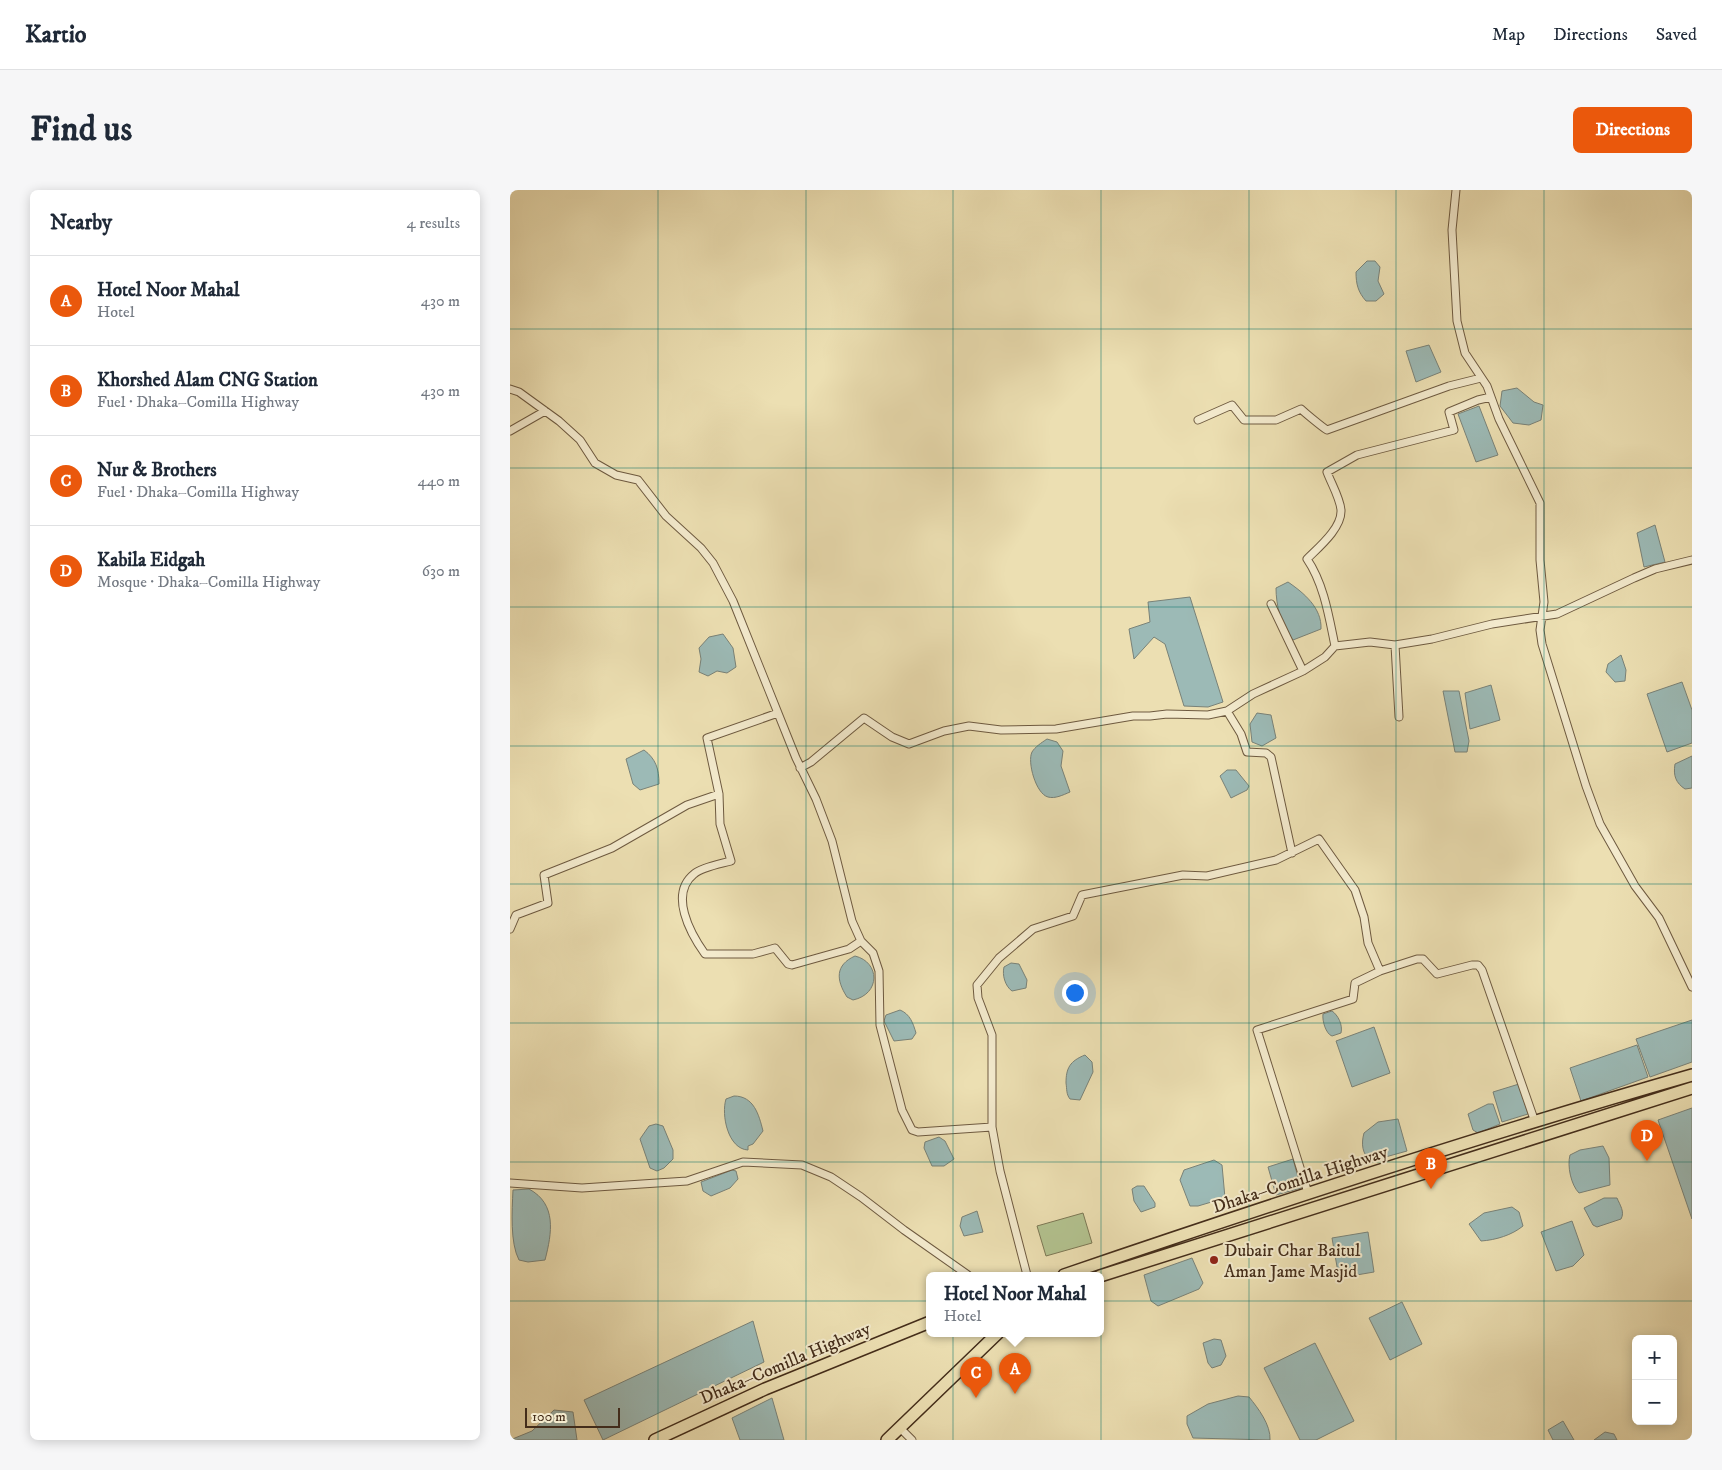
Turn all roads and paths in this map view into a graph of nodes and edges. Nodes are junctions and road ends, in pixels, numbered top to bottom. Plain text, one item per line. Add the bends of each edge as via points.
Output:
1 (1456, 190) edge
2 (1482, 378) junction
3 (510, 389) edge
4 (1491, 397) junction
5 (545, 412) junction
6 (1198, 420) dead end
7 (510, 431) edge
8 (1692, 560) edge
9 (1271, 604) dead end
10 (1543, 616) junction
11 (1395, 645) junction
12 (1335, 646) junction
13 (1303, 671) junction
14 (1227, 711) junction
15 (778, 713) junction
16 (1399, 717) dead end
17 (800, 768) junction
18 (719, 794) junction
19 (1292, 853) junction
20 (510, 929) edge
21 (861, 941) junction
22 (1380, 971) junction
23 (1692, 987) edge
24 (1692, 1075) edge
25 (1692, 1088) edge
26 (1535, 1122) junction
27 (992, 1127) junction
28 (510, 1183) edge
29 (1308, 1193) junction
30 (964, 1272) edge
31 (1026, 1272) edge
32 (1073, 1272) edge
33 (1104, 1275) edge
34 (926, 1324) edge
35 (994, 1337) edge
36 (900, 1428) junction
37 (654, 1440) edge
38 (887, 1440) edge
39 (912, 1440) edge

1 - 2 street via 1452,230 1457,321 1465,353
2 - 4 street
2 - 6 street via 1449,386 1326,430 1301,409 1276,420 1244,420 1232,405
3 - 5 street
4 - 10 street via 1540,503
4 - 12 street via 1449,412 1454,430 1357,455 1327,472 1341,509 1339,520 1307,559 1328,611
5 - 7 street
5 - 15 street via 580,440 595,464 616,475 638,480 666,516 714,563 733,600
8 - 10 street via 1655,569 1557,614
9 - 13 street
10 - 11 street
10 - 23 street via 1542,644 1600,824 1635,886 1659,918
11 - 12 street via 1370,642
11 - 16 street
12 - 13 street via 1325,657
13 - 14 street
14 - 17 street via 1208,716 1133,716 1056,729 1001,730 970,726 909,744 864,718
14 - 19 street via 1247,752 1266,753 1271,757
15 - 17 street
15 - 18 street via 707,738
17 - 21 street via 832,840 849,913
18 - 20 street via 687,805 612,848 544,875 548,903 516,916
18 - 21 street via 720,824 731,861 695,872 686,882 681,899 688,925 705,954 753,954 775,948 792,965 848,949
19 - 22 street via 1321,839 1355,890 1368,943
19 - 27 street via 1276,860 1207,876 1183,875 1149,880 1082,895 1073,916 1033,930 999,958 977,985 978,998 992,1036
21 - 27 street via 872,953 879,971 880,1026 902,1110 912,1130
22 - 26 street via 1420,958 1437,974 1478,965
22 - 29 street via 1355,983 1353,1000 1258,1030
24 - 26 highway, Dhaka–Comilla Highway
25 - 33 highway, Dhaka–Comilla Highway
26 - 29 highway, Dhaka–Comilla Highway
27 - 31 street
28 - 30 street via 582,1188 687,1181 743,1162 802,1165 831,1177
29 - 32 highway, Dhaka–Comilla Highway
34 - 37 highway, Dhaka–Comilla Highway via 765,1388
35 - 36 highway
36 - 38 highway
36 - 39 street

